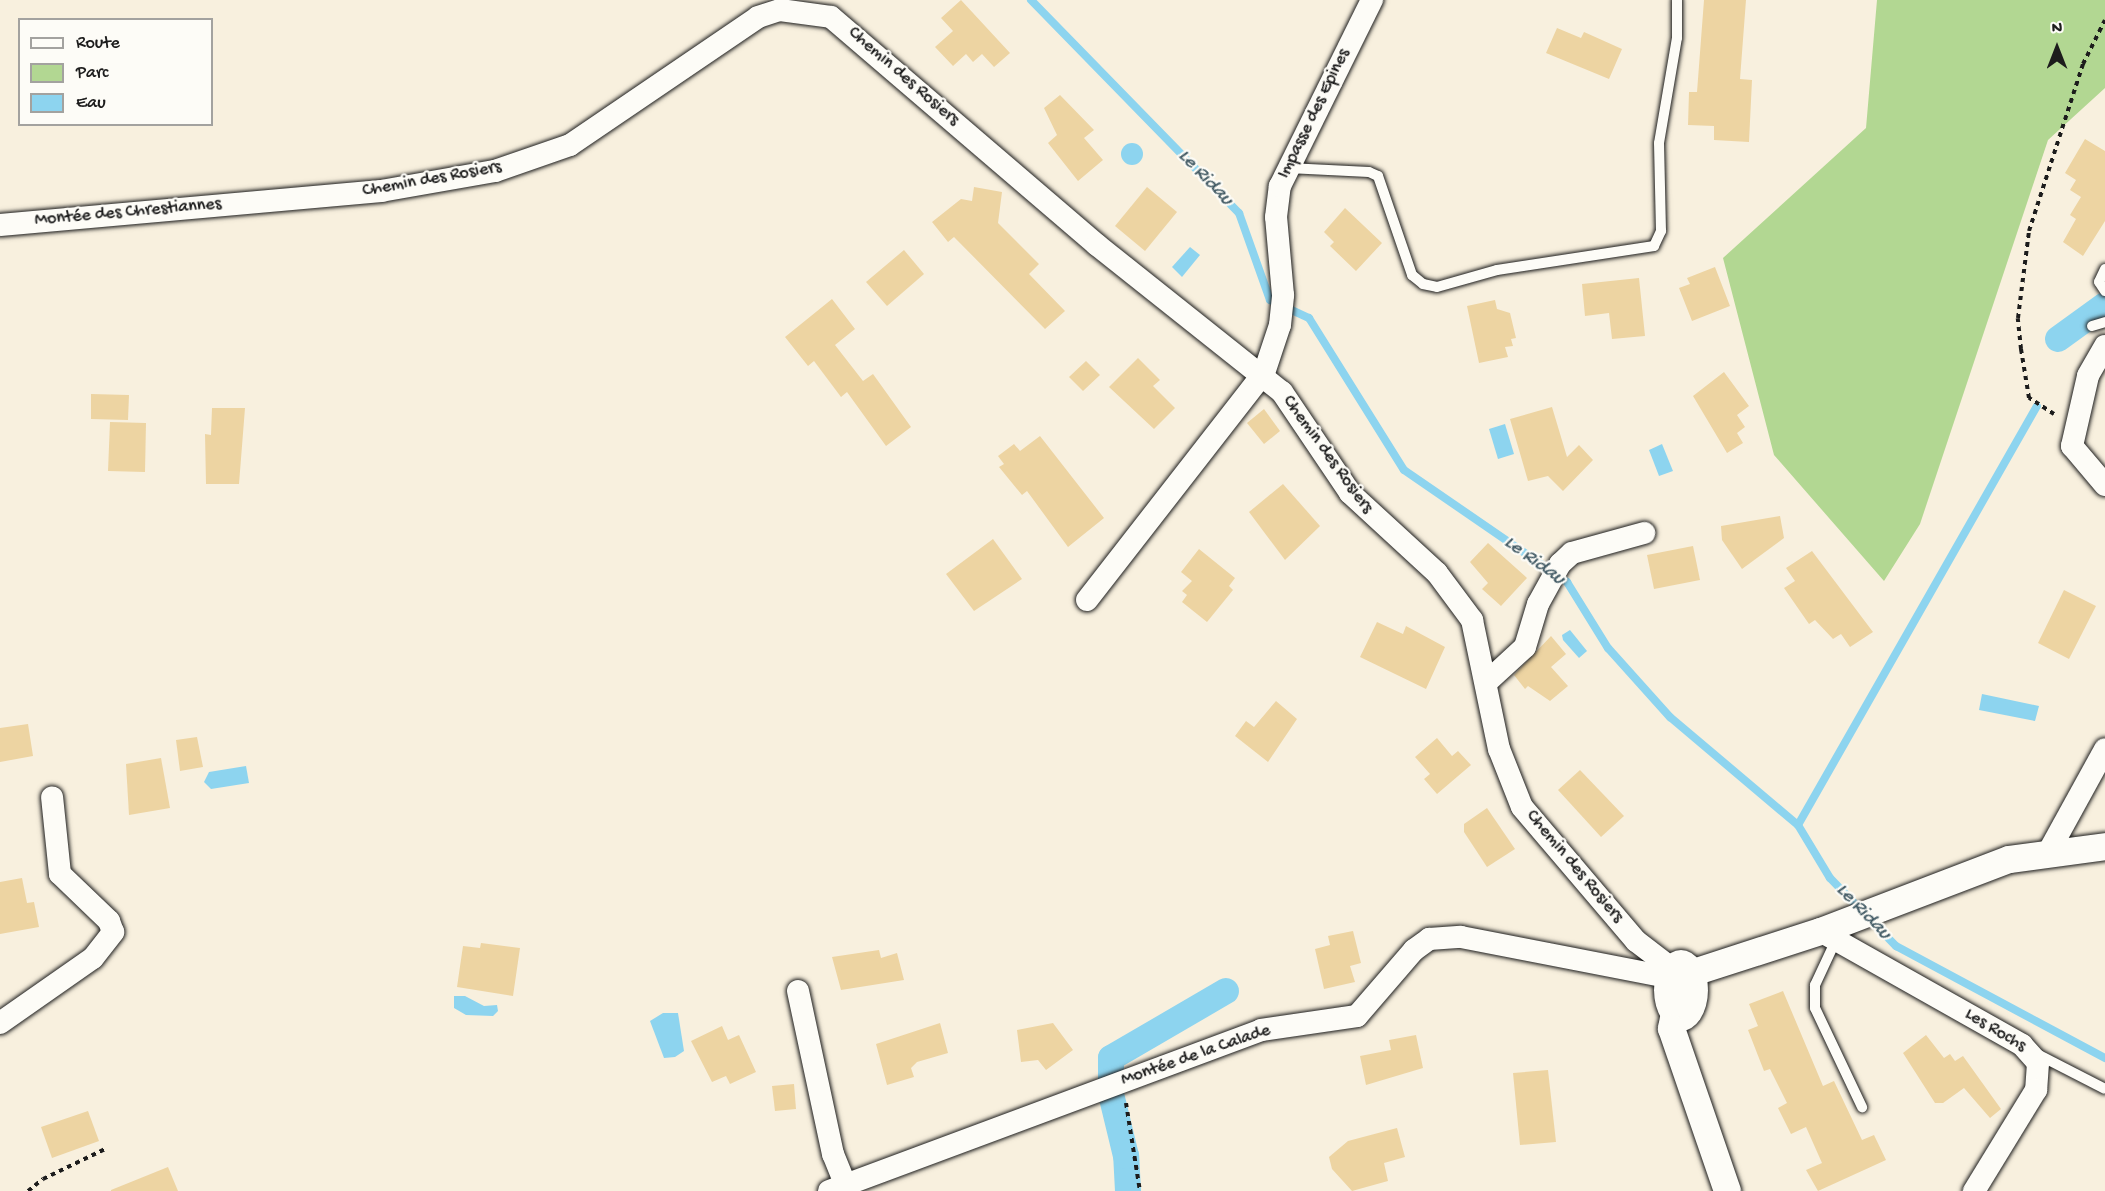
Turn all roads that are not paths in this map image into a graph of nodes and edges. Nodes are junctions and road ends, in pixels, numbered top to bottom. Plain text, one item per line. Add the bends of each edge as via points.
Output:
1 (1372, 0) edge
2 (1677, 0) edge
3 (1288, 168) junction
4 (255, 202) joint
5 (0, 225) edge
6 (2105, 269) edge
7 (2102, 286) edge
8 (2105, 322) edge
9 (2092, 326) dead end
10 (2105, 346) edge
11 (1263, 373) junction
12 (2105, 485) edge
13 (1644, 533) dead end
14 (1088, 600) dead end
15 (1488, 681) junction
16 (2105, 749) edge
17 (52, 797) dead end
18 (2105, 846) edge
19 (2049, 852) junction
20 (1835, 931) junction
21 (1677, 976) junction
22 (798, 991) dead end
23 (0, 1023) edge
24 (2031, 1052) junction
25 (2105, 1089) edge
26 (1862, 1107) dead end
27 (838, 1189) edge
28 (1727, 1191) edge
29 (1974, 1191) edge

1 - 3 street, Impasse des Epines
2 - 3 lane via 1677,38 1659,143 1661,231 1654,246 1497,270 1437,287 1423,285 1412,275 1378,176 1369,172
3 - 11 street, Impasse des Epines via 1276,217 1283,295 1280,325
4 - 5 street, Montée des Chrestiannes
4 - 11 street, Chemin des Rosiers via 436,183 531,161 570,145 758,17 780,10 809,10 848,27 1097,245 1187,319
6 - 7 lane
8 - 9 lane
10 - 12 street via 2088,376 2072,446
11 - 14 street
11 - 15 street, Chemin des Rosiers via 1297,412 1350,493 1456,594 1472,620
13 - 15 street via 1572,553 1554,573 1525,647
15 - 21 street, Chemin des Rosiers via 1499,750 1522,807 1636,941
16 - 19 street
17 - 23 street via 60,874 109,921 114,932 93,958
18 - 19 street
19 - 20 street via 2009,859 1875,909
20 - 21 street
20 - 24 street, Les Rochs
20 - 26 lane via 1815,985 1815,1008
21 - 27 street, Montée de la Calade via 1442,936 1420,944 1357,1016 1261,1030
21 - 28 street via 1671,1028
22 - 27 street, Montée de la Calade
24 - 25 lane
24 - 29 street, Les Rochs via 2040,1069 2036,1090

